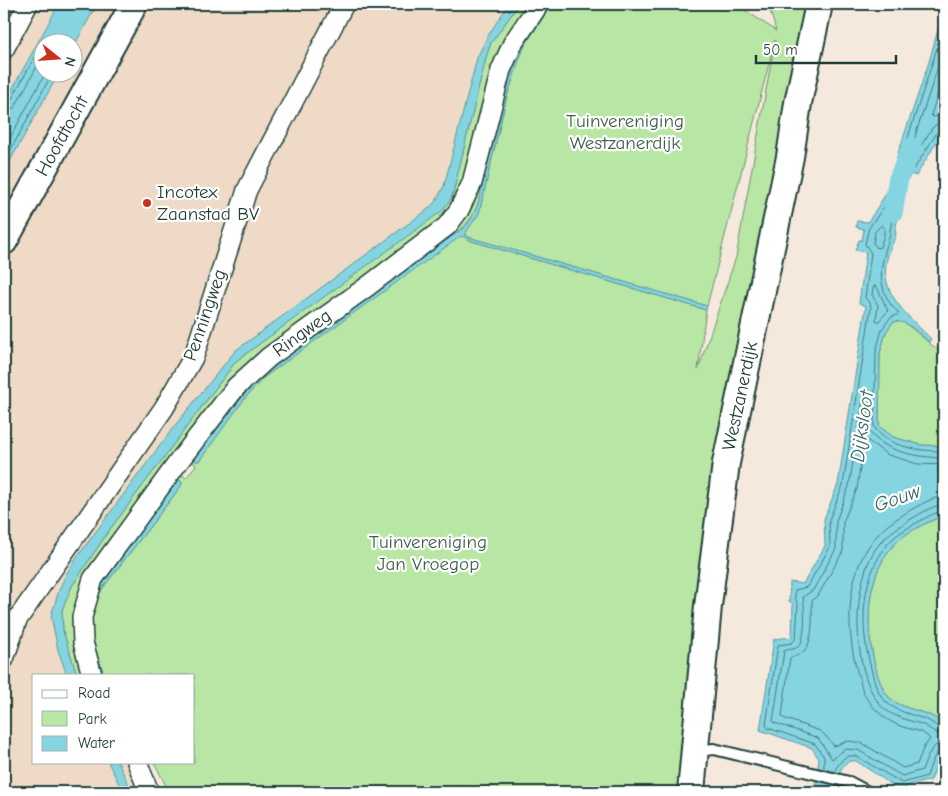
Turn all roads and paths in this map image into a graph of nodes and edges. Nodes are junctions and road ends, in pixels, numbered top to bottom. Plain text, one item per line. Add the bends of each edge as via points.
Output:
1 (28, 4) edge
2 (134, 4) edge
3 (344, 4) edge
4 (538, 4) edge
5 (819, 4) edge
6 (4, 49) edge
7 (4, 241) edge
8 (4, 659) edge
9 (92, 674) edge
10 (694, 751) junction
11 (138, 764) edge
12 (149, 792) edge
13 (691, 792) edge
14 (868, 792) edge

1 - 6 street
2 - 7 street, Hoofdtocht
3 - 8 street, Penningweg via 247,190 194,356 164,408 16,620
4 - 9 street, Ringweg via 513,43 501,70 472,183 447,226 269,357 236,387 94,579 82,617 83,642
5 - 10 street, Westzanerdijk via 726,463
10 - 13 street, Westzanerdijk
10 - 14 lane via 714,749 849,782
11 - 12 street

